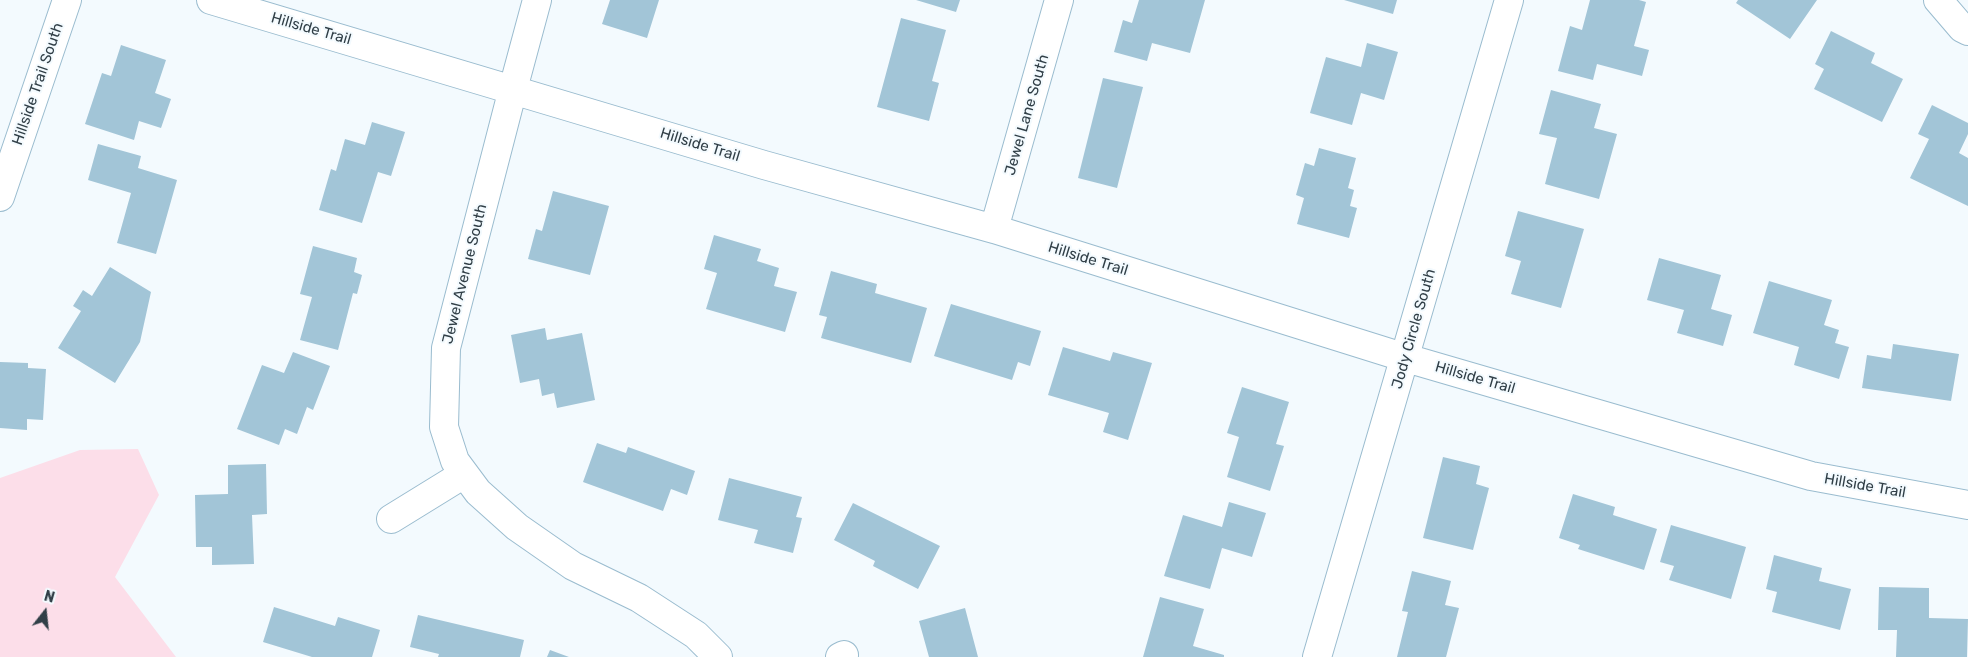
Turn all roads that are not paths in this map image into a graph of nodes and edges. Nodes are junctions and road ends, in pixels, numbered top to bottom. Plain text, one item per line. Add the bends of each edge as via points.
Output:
1 (67, 0) edge
2 (211, 0) edge
3 (537, 0) edge
4 (1059, 0) edge
5 (1510, 0) edge
6 (1938, 0) edge
7 (1968, 32) edge
8 (513, 88) junction
9 (0, 197) edge
10 (994, 229) junction
11 (1406, 358) junction
12 (464, 474) junction
13 (1968, 505) edge
14 (391, 519) dead end
15 (718, 657) edge
16 (1317, 657) edge

1 - 9 street, Hillside Trail South
2 - 8 street, Hillside Trail
3 - 8 street, Jewel Avenue South
4 - 10 street, Jewel Lane South
5 - 11 street, Jody Circle South
6 - 7 street
8 - 10 street, Hillside Trail
8 - 12 street, Jewel Avenue South via 446,348 444,427 455,461
10 - 11 street, Hillside Trail
11 - 13 street, Hillside Trail via 1811,476
11 - 16 street, Jody Circle South
12 - 14 street
12 - 15 street, Jewel Avenue South via 478,492 517,527 573,566 639,598 696,635

